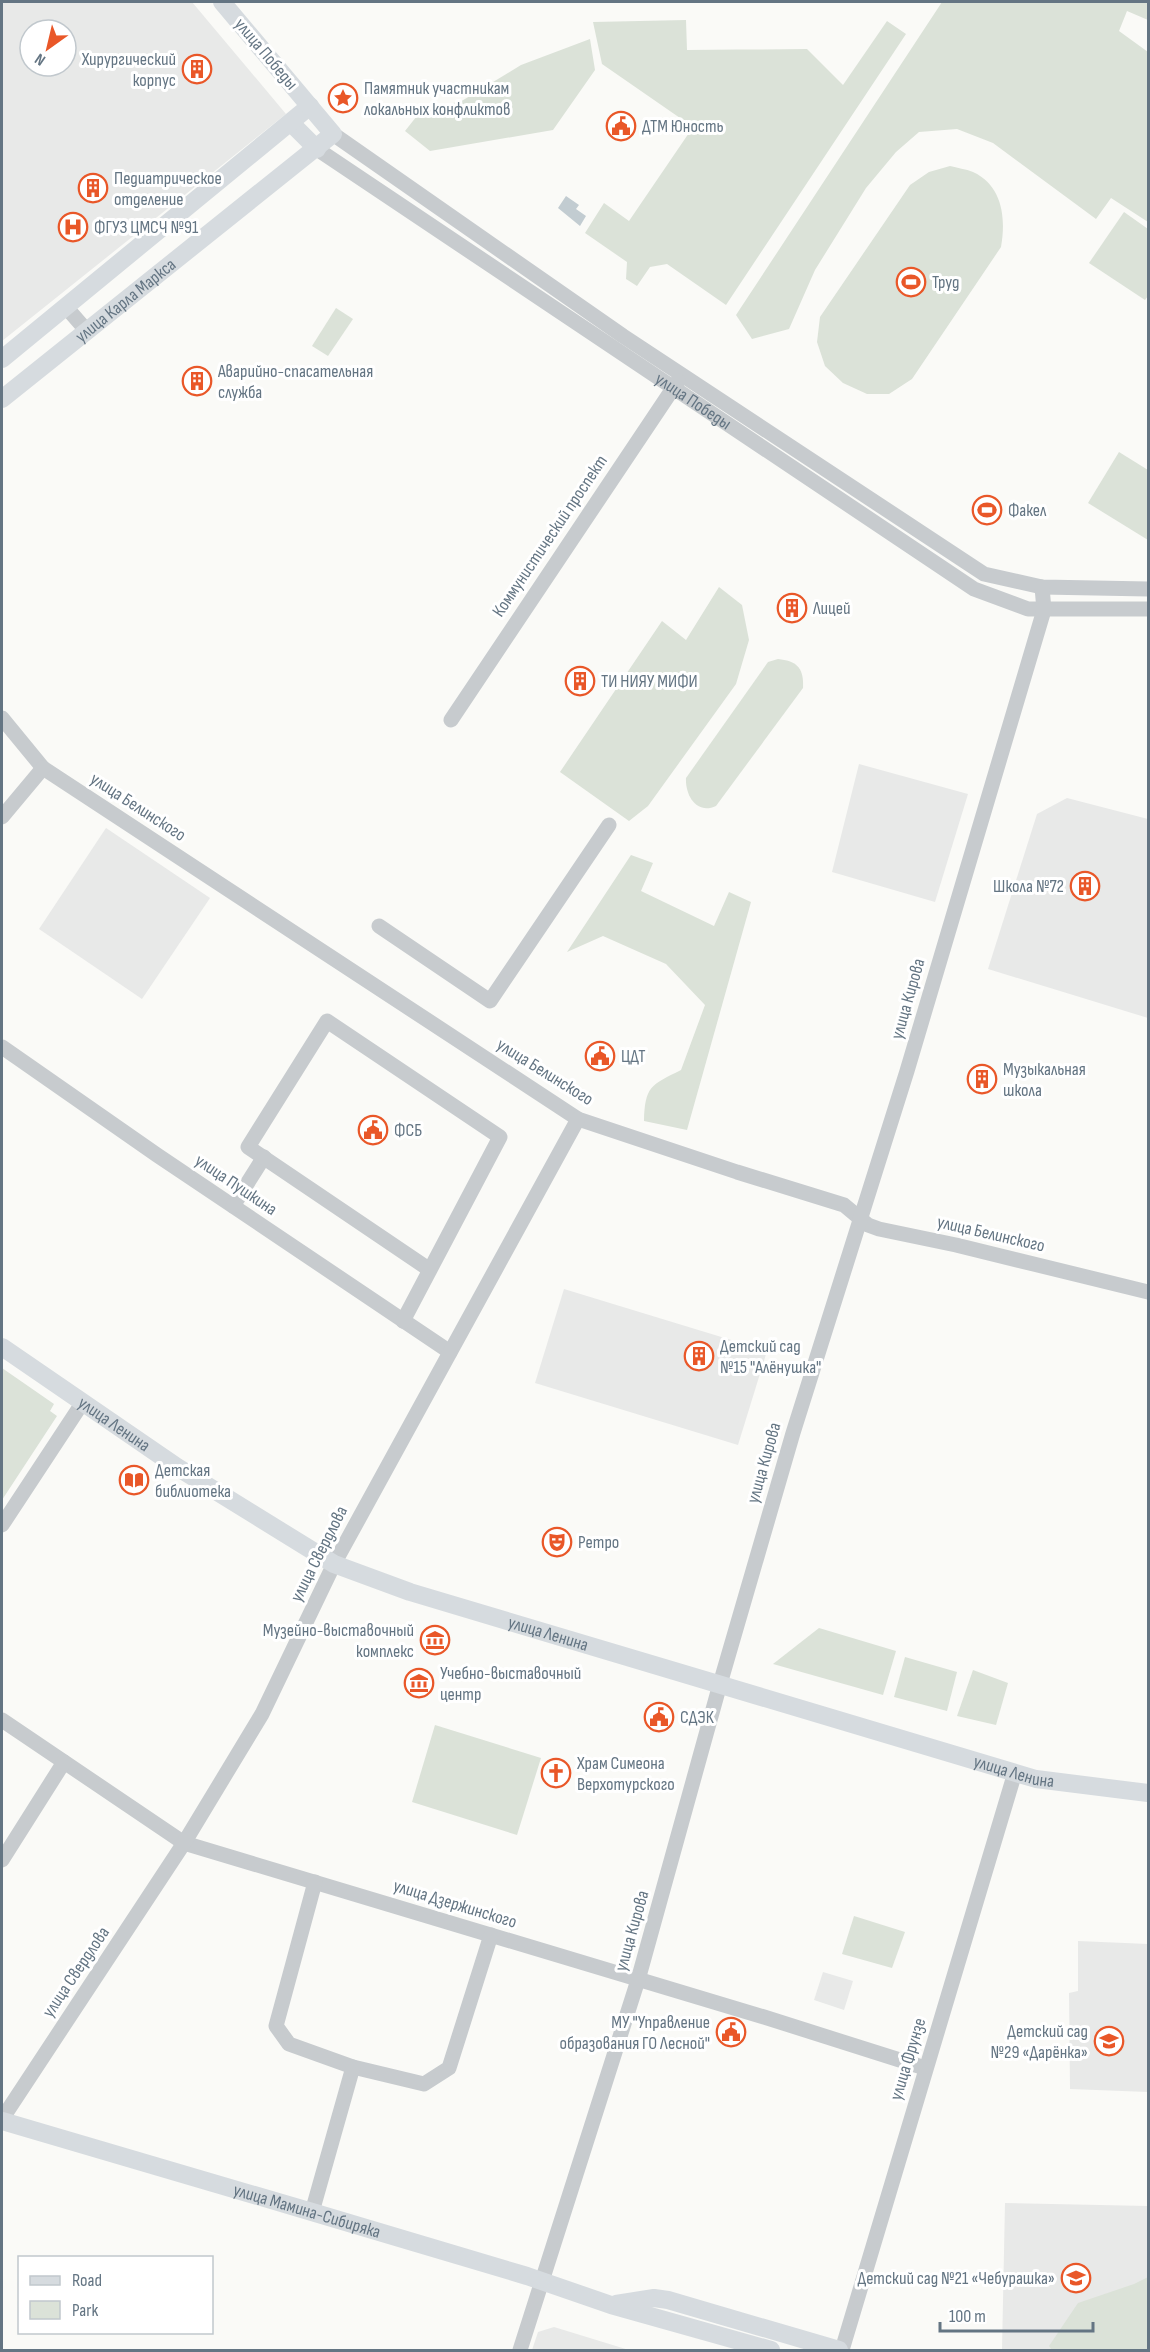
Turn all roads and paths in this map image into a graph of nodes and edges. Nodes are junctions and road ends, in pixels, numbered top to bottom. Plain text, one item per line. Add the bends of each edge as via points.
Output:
1 (222, 2) edge
2 (310, 106) junction
3 (291, 123) junction
4 (333, 134) junction
5 (317, 149) junction
6 (66, 307) junction
7 (86, 330) junction
8 (2, 359) edge
9 (682, 374) junction
10 (673, 388) junction
11 (2, 399) edge
12 (1042, 587) junction
13 (1149, 589) edge
14 (1149, 609) edge
15 (1044, 610) junction
16 (2, 718) edge
17 (451, 720) dead end
18 (43, 768) junction
19 (2, 817) edge
20 (609, 825) dead end
21 (379, 926) dead end
22 (2, 1047) edge
23 (578, 1119) junction
24 (264, 1157) junction
25 (233, 1206) junction
26 (859, 1218) junction
27 (430, 1270) junction
28 (1149, 1292) edge
29 (403, 1321) junction
30 (2, 1347) edge
31 (450, 1352) junction
32 (2, 1355) edge
33 (81, 1405) junction
34 (2, 1525) edge
35 (333, 1566) junction
36 (719, 1687) junction
37 (2, 1720) edge
38 (64, 1762) junction
39 (1014, 1776) junction
40 (1149, 1793) edge
41 (1149, 1800) edge
42 (184, 1843) junction
43 (2, 1860) edge
44 (315, 1882) junction
45 (491, 1935) junction
46 (638, 1980) junction
47 (353, 2067) junction
48 (926, 2068) junction
49 (2, 2120) edge
50 (312, 2212) junction
51 (541, 2282) junction
52 (611, 2305) junction
53 (520, 2350) edge
54 (771, 2350) edge
55 (840, 2350) edge

1 - 2 main road, улица Победы
2 - 3 main road, улица Победы
2 - 4 main road, улица Победы
3 - 5 main road, улица Победы
3 - 6 main road, улица Карла Маркса
4 - 5 main road, улица Карла Маркса
4 - 9 street, улица Победы
5 - 7 main road, улица Карла Маркса
5 - 10 street, улица Победы
6 - 7 street
6 - 8 main road, улица Карла Маркса
7 - 11 main road, улица Карла Маркса
9 - 10 street, Коммунистический проспект
9 - 12 street, улица Победы via 984,574
10 - 15 street, улица Победы via 974,589 1028,609
10 - 17 street, Коммунистический проспект
12 - 13 street, улица Победы
12 - 15 street, улица Кирова
14 - 15 street, улица Победы
15 - 26 street, улица Кирова via 904,1081
16 - 18 street, улица Белинского
18 - 19 street
18 - 23 street, улица Белинского
20 - 21 street via 490,1000
22 - 25 street, улица Пушкина
23 - 26 street, улица Белинского via 844,1205
23 - 31 street, улица Свердлова
24 - 25 street
24 - 27 street
24 - 27 street via 248,1147 327,1021 500,1137
25 - 29 street, улица Пушкина
26 - 28 street, улица Белинского via 879,1229
26 - 36 street, улица Кирова
27 - 29 street
29 - 31 street, улица Пушкина
30 - 33 main road, улица Ленина
31 - 35 street, улица Свердлова
32 - 33 main road
33 - 34 street
33 - 35 main road, улица Ленина via 175,1469
35 - 36 main road, улица Ленина
35 - 42 street, улица Свердлова via 262,1714
36 - 39 main road, улица Ленина
36 - 46 street, улица Кирова
37 - 38 street, улица Дзержинского
38 - 42 street, улица Дзержинского
38 - 43 street
39 - 40 main road, улица Ленина
39 - 41 main road via 1036,1786
39 - 48 street, улица Фрунзе
42 - 44 street, улица Дзержинского
42 - 49 street, улица Свердлова
44 - 45 street, улица Дзержинского
44 - 47 street via 276,2026 290,2044
45 - 46 street, улица Дзержинского
45 - 47 street via 449,2068 424,2084
46 - 48 street, улица Дзержинского
46 - 51 street, улица Кирова
47 - 50 street
48 - 55 street, улица Фрунзе
49 - 50 main road, улица Мамина-Сибиряка
50 - 51 main road, улица Мамина-Сибиряка
51 - 52 main road, улица Мамина-Сибиряка
51 - 53 street, улица Кирова
52 - 54 main road, улица Мамина-Сибиряка
52 - 55 main road, улица Мамина-Сибиряка via 654,2298 668,2300

